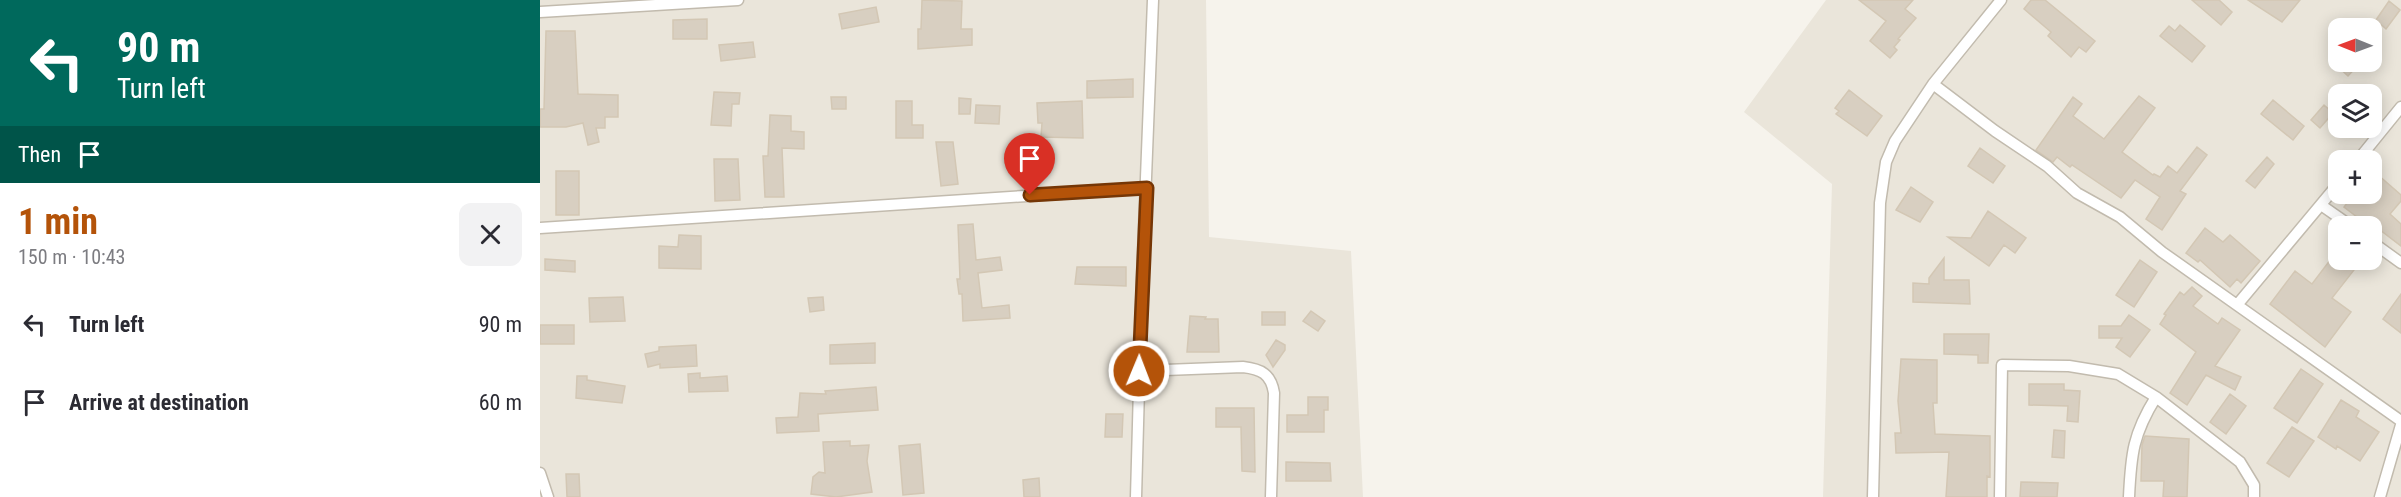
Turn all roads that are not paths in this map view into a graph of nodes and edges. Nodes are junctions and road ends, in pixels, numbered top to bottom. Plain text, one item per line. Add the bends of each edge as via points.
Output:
1 (738, 0) edge
2 (1153, 0) edge
3 (2001, 0) edge
4 (540, 12) edge
5 (1933, 84) junction
6 (2401, 107) edge
7 (2366, 150) edge
8 (1147, 188) junction
9 (2328, 196) edge
10 (2321, 205) junction
11 (2337, 216) edge
12 (540, 228) edge
13 (2382, 249) edge
14 (2401, 263) edge
15 (2237, 305) junction
16 (1139, 371) junction
17 (2156, 397) junction
18 (2401, 423) edge
19 (540, 473) edge
20 (548, 497) edge
21 (1136, 497) edge
22 (1271, 497) edge
23 (1873, 497) edge
24 (2000, 497) edge
25 (2129, 497) edge
26 (2254, 497) edge
27 (2380, 497) edge

1 - 4 street
2 - 8 street
3 - 5 street
5 - 15 street via 2047,166 2077,193 2120,218
5 - 23 street via 1895,141 1882,181
6 - 7 street
8 - 12 street
8 - 16 street
9 - 10 street
10 - 11 street
10 - 15 street
13 - 14 street
15 - 18 street
16 - 21 street
16 - 22 street via 1243,367 1266,373 1274,393
17 - 24 street via 2118,374 2099,369 2002,365
17 - 25 street via 2133,445
17 - 26 street via 2240,462 2254,485
18 - 27 street
19 - 20 street

